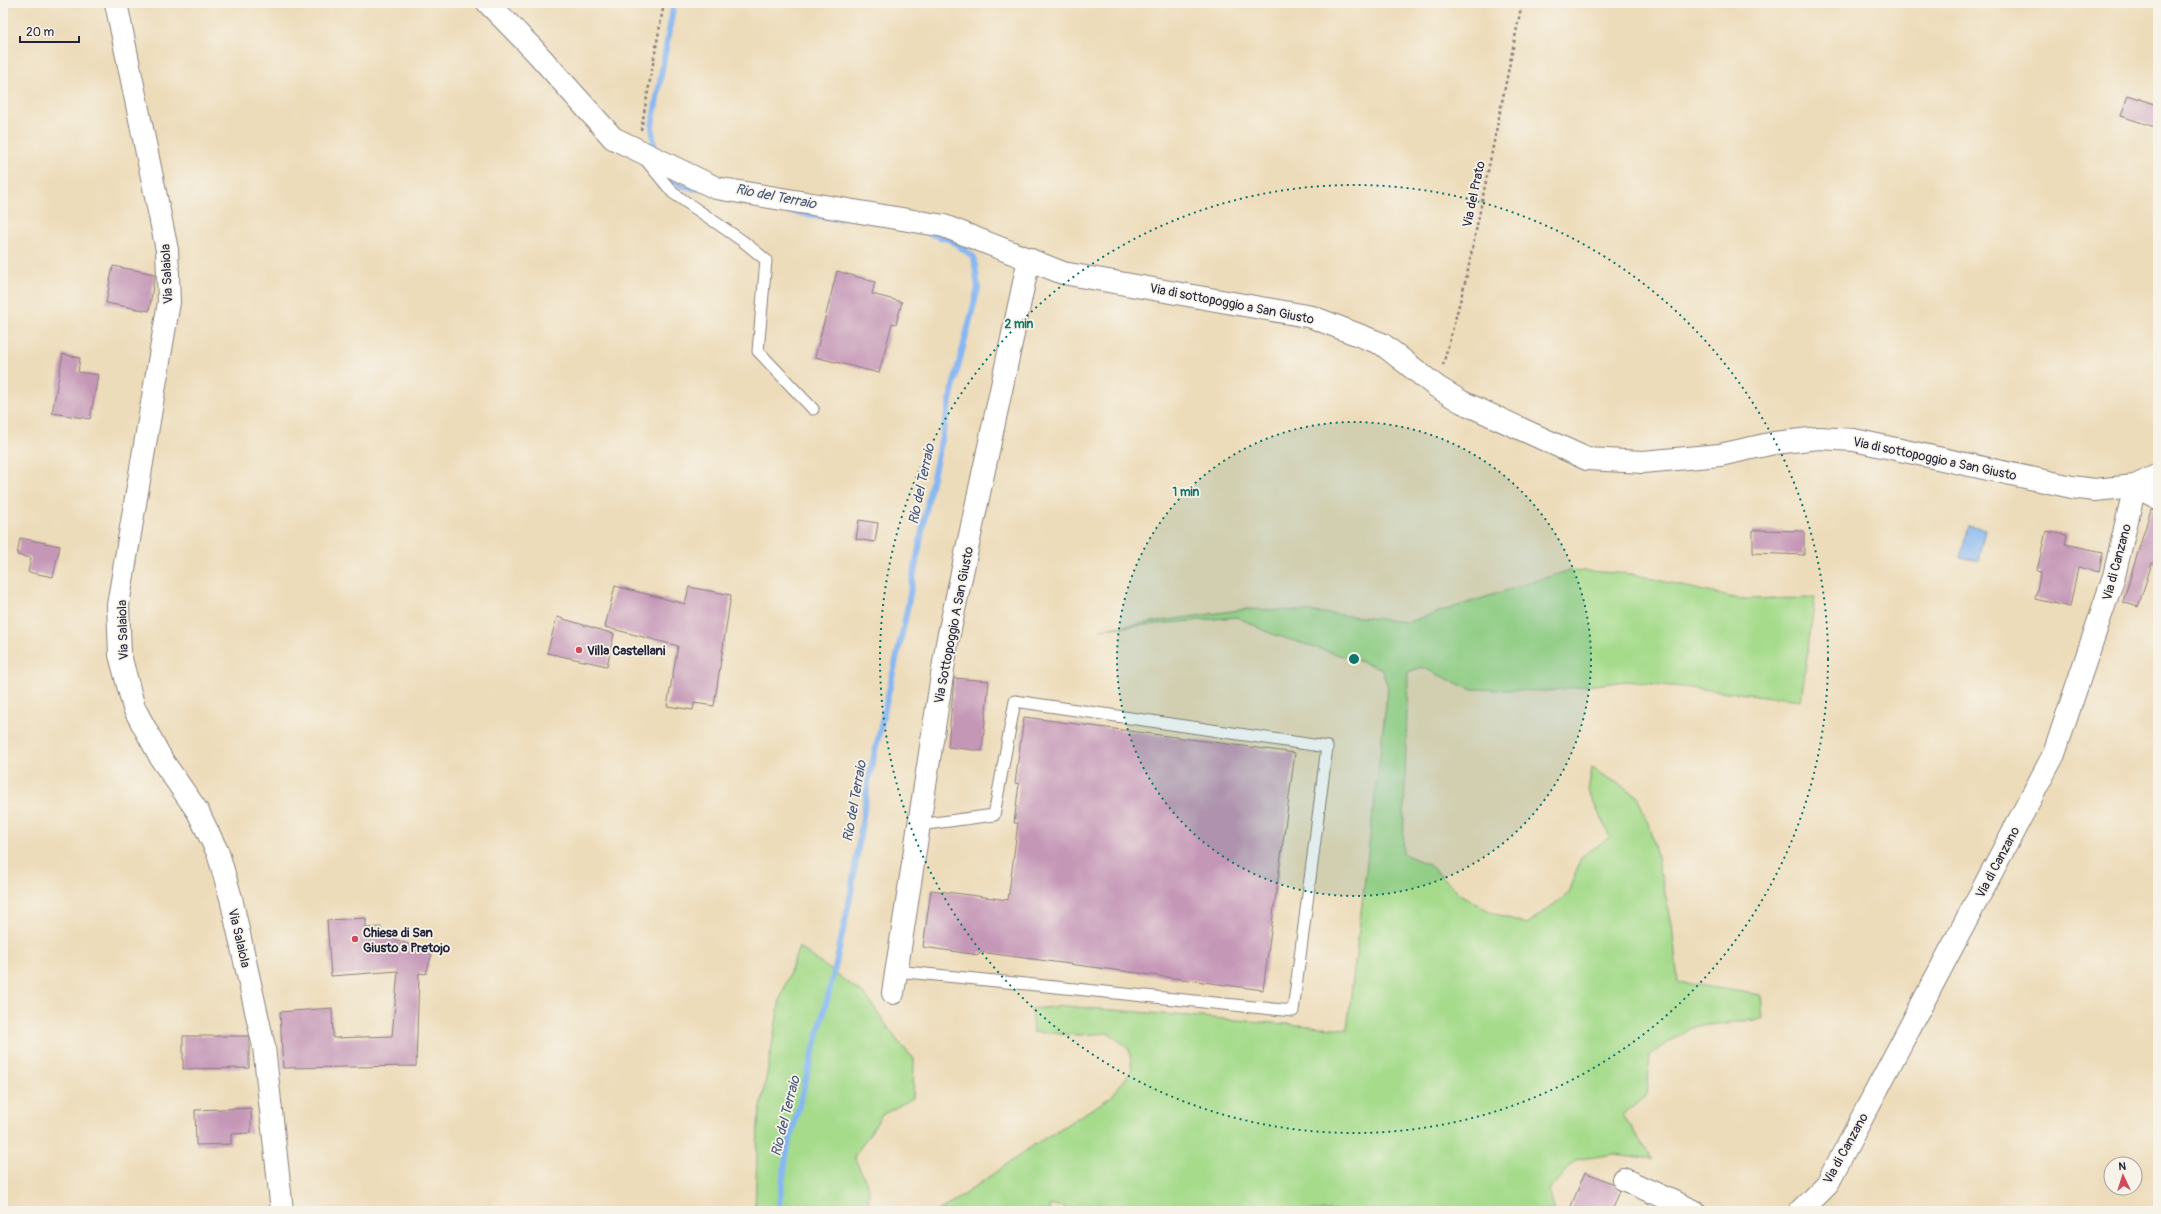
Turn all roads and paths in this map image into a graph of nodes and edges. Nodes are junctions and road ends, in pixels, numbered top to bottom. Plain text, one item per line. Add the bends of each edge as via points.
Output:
1 (117, 3) edge
2 (488, 3) edge
3 (664, 3) edge
4 (1522, 3) edge
5 (637, 150) junction
6 (1029, 259) junction
7 (1437, 387) junction
8 (813, 409) dead end
9 (2158, 475) edge
10 (2135, 486) junction
11 (2158, 498) edge
12 (919, 825) junction
13 (896, 971) junction
14 (893, 993) dead end
15 (1623, 1179) dead end
16 (282, 1211) edge
17 (1694, 1211) edge
18 (1800, 1211) edge

1 - 16 street, Via Salaiola via 167,250 169,302 118,605 120,655 134,708 162,760 198,812 218,852 231,898 264,1047
2 - 5 street, Via di sottopoggio a San Giusto via 613,138
3 - 5 path
4 - 7 path, Via del Prato via 1467,275
5 - 6 street, Via di sottopoggio a San Giusto via 716,188 944,226
5 - 8 lane via 673,193 766,260 758,351
6 - 7 street, Via di sottopoggio a San Giusto via 1063,273 1312,317 1382,344
6 - 12 street, Via Sottopoggio A San Giusto via 946,643
7 - 10 street, Via di sottopoggio a San Giusto via 1462,402 1587,459 1643,462 1720,456 1774,443 1819,438 1854,440 2072,487 2094,490
9 - 10 street, Via di sottopoggio a San Giusto
10 - 11 street
10 - 18 street, Via di Canzano via 2114,576 2054,754 1827,1184
12 - 13 street, Via Sottopoggio A San Giusto
12 - 13 lane via 994,815 1014,701 1327,747 1293,1011
13 - 14 street, Via Sottopoggio A San Giusto
15 - 17 street

